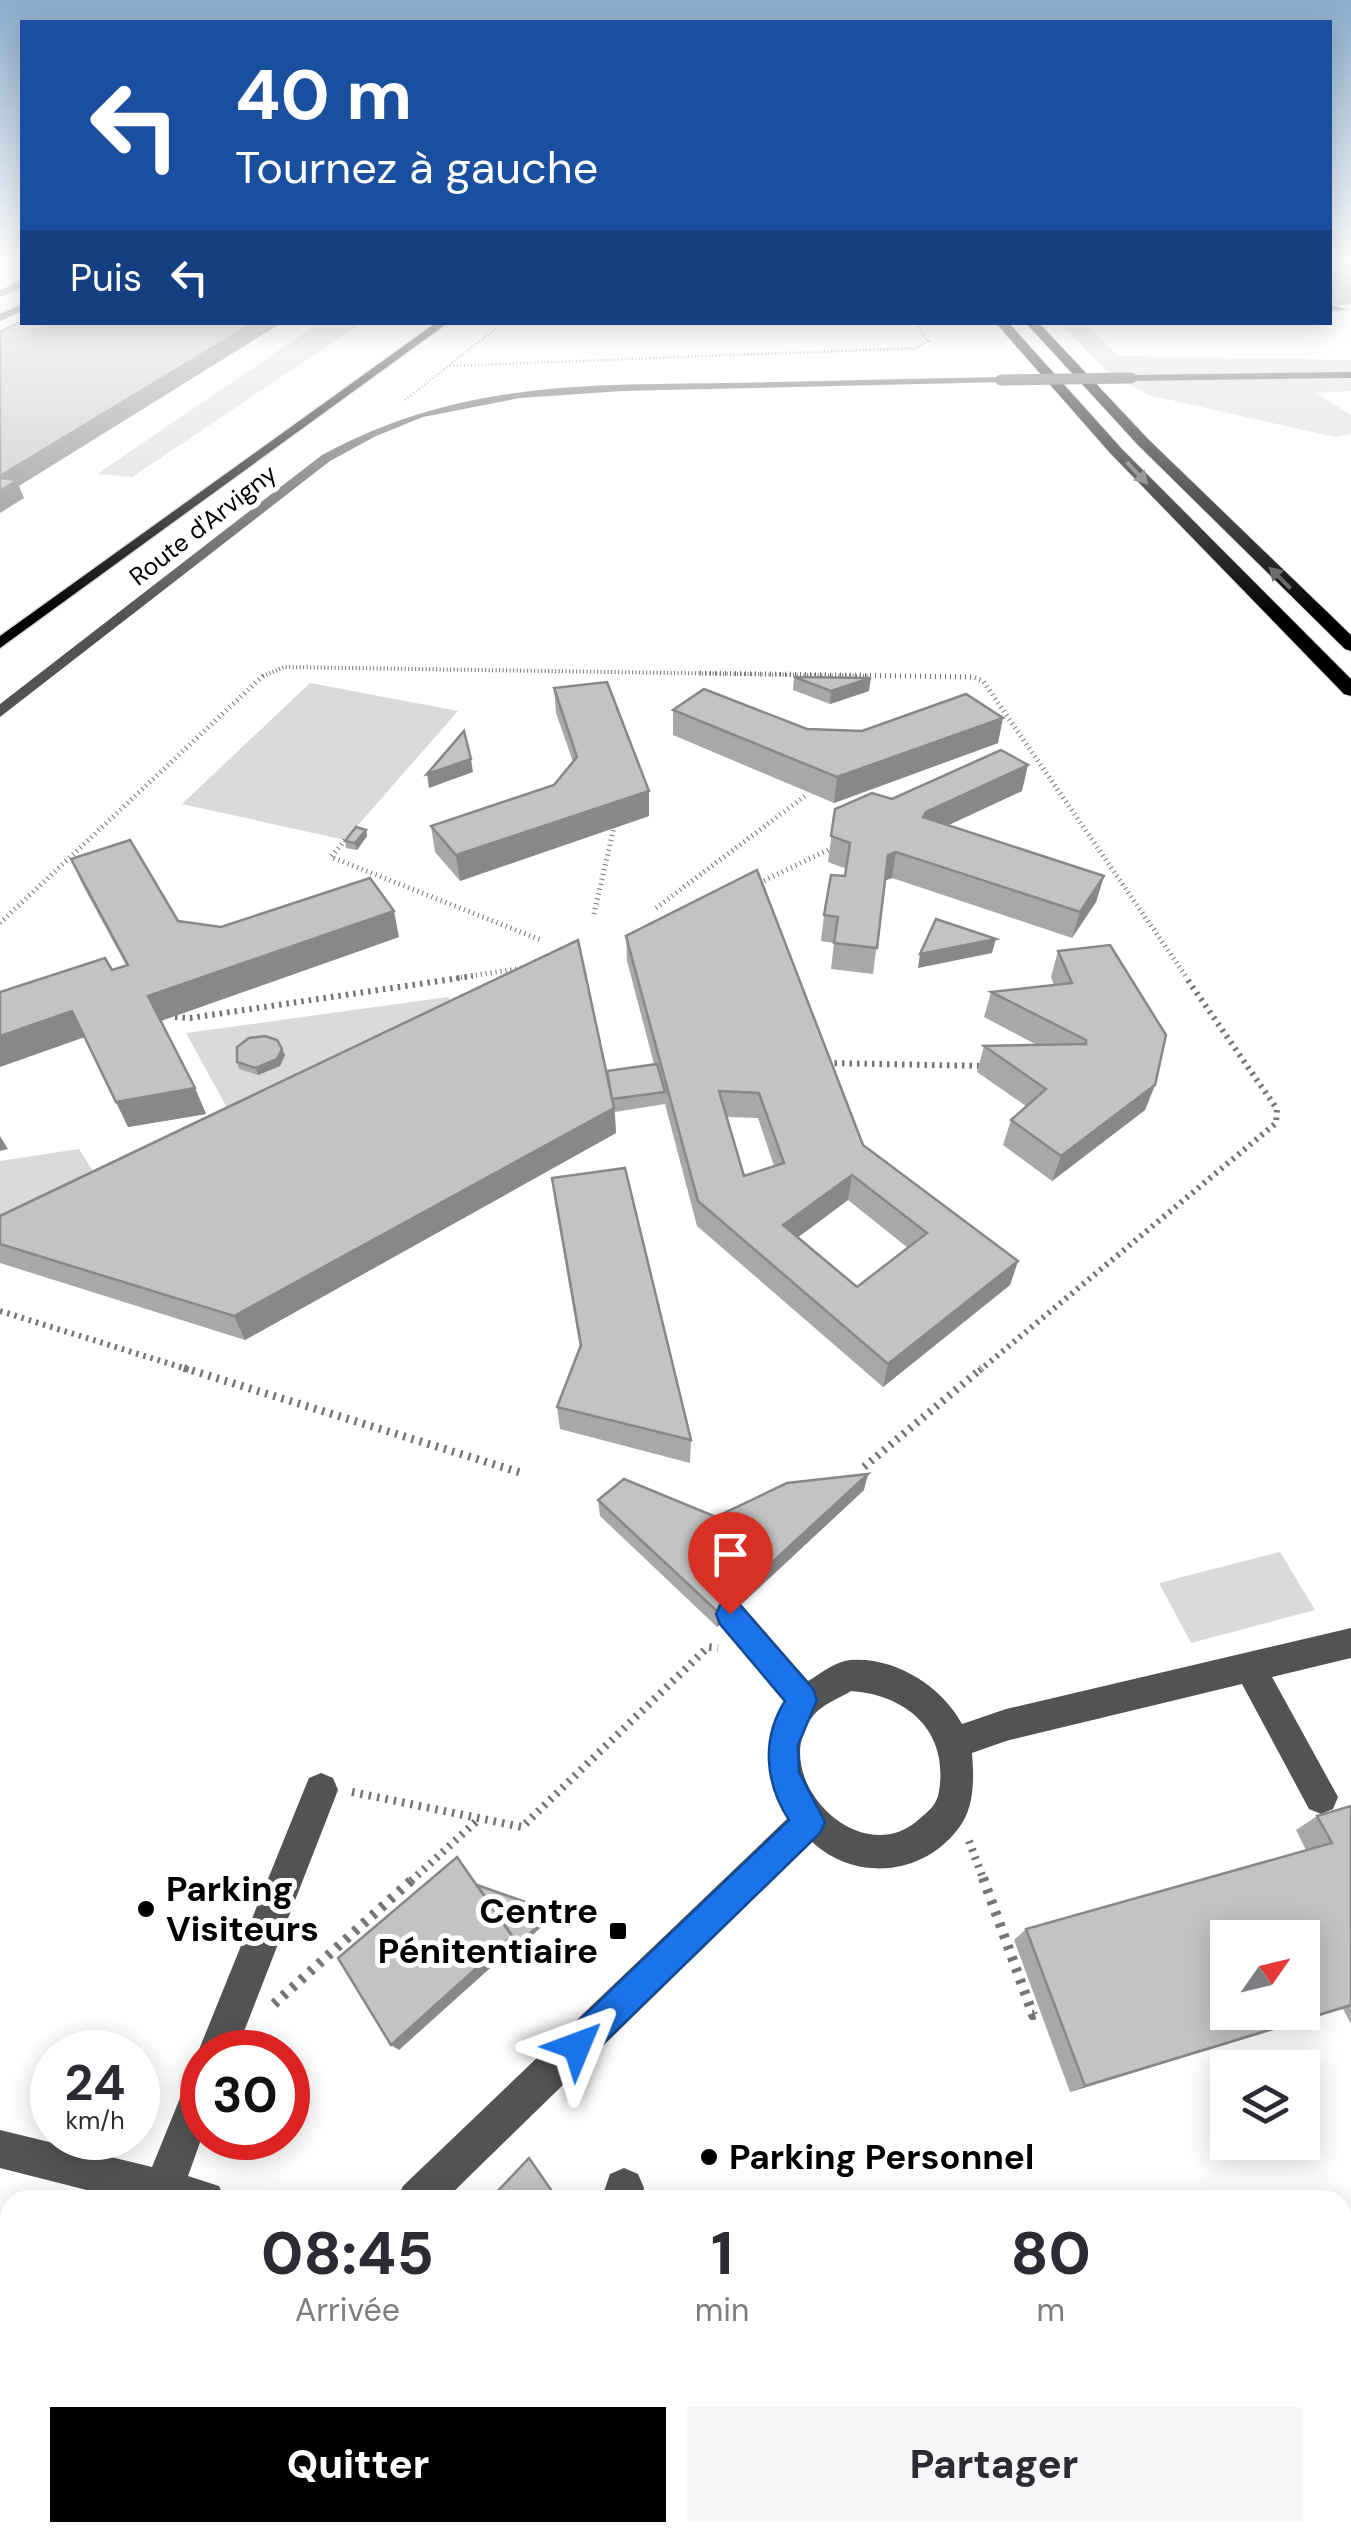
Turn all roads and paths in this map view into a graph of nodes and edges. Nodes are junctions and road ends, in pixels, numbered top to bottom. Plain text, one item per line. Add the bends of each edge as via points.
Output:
1 (363, 381) edge
2 (428, 381) edge
3 (972, 381) edge
4 (1053, 381) edge
5 (1086, 381) edge
6 (406, 420) junction
7 (0, 643) edge
8 (1351, 645) edge
9 (1351, 690) edge
10 (0, 712) edge
11 (805, 796) edge
12 (614, 828) edge
13 (345, 840) edge
14 (830, 849) edge
15 (753, 885) edge
16 (656, 908) dead end
17 (594, 914) dead end
18 (0, 923) edge
19 (541, 940) dead end
20 (534, 966) edge
21 (176, 1017) edge
22 (821, 1063) edge
23 (998, 1066) edge
24 (0, 1311) edge
25 (864, 1467) dead end
26 (522, 1473) dead end
27 (730, 1614) edge
28 (1351, 1642) edge
29 (764, 1654) junction
30 (1250, 1668) junction
31 (802, 1700) junction
32 (954, 1742) junction
33 (321, 1790) joint
34 (1320, 1797) dead end
35 (954, 1802) junction
36 (480, 1818) junction
37 (809, 1822) junction
38 (1041, 2013) edge
39 (226, 2030) edge
40 (243, 2030) edge
41 (180, 2147) edge
42 (0, 2149) edge
43 (164, 2189) junction
44 (168, 2190) edge
45 (427, 2190) edge

1 - 7 main road
2 - 6 path via 407,395
3 - 6 street, Route d'Arvigny, bridge via 584,388 478,401
4 -> 9 highway
8 -> 5 highway
6 - 10 street, Route d'Arvigny via 326,458
11 - 16 path
12 - 17 path
13 - 19 path via 331,858
14 - 15 path
18 - 25 path via 268,672 284,667 983,681 1277,1108 1276,1123
20 - 21 path
22 - 23 path
24 - 26 path
27 - 29 street
28 - 30 street
29 - 31 street
29 - 36 path via 708,1647 522,1827
30 - 32 street
30 - 34 street
31 - 32 street via 848,1675 877,1675 930,1704
31 - 37 street via 783,1745 784,1772
32 - 35 street
33 - 36 path
33 - 39 street
35 - 37 street via 925,1840 897,1852 866,1853 835,1842
35 - 38 path via 1033,2014
36 - 40 path
37 - 45 street
41 - 43 street
42 - 43 street
43 - 44 street

